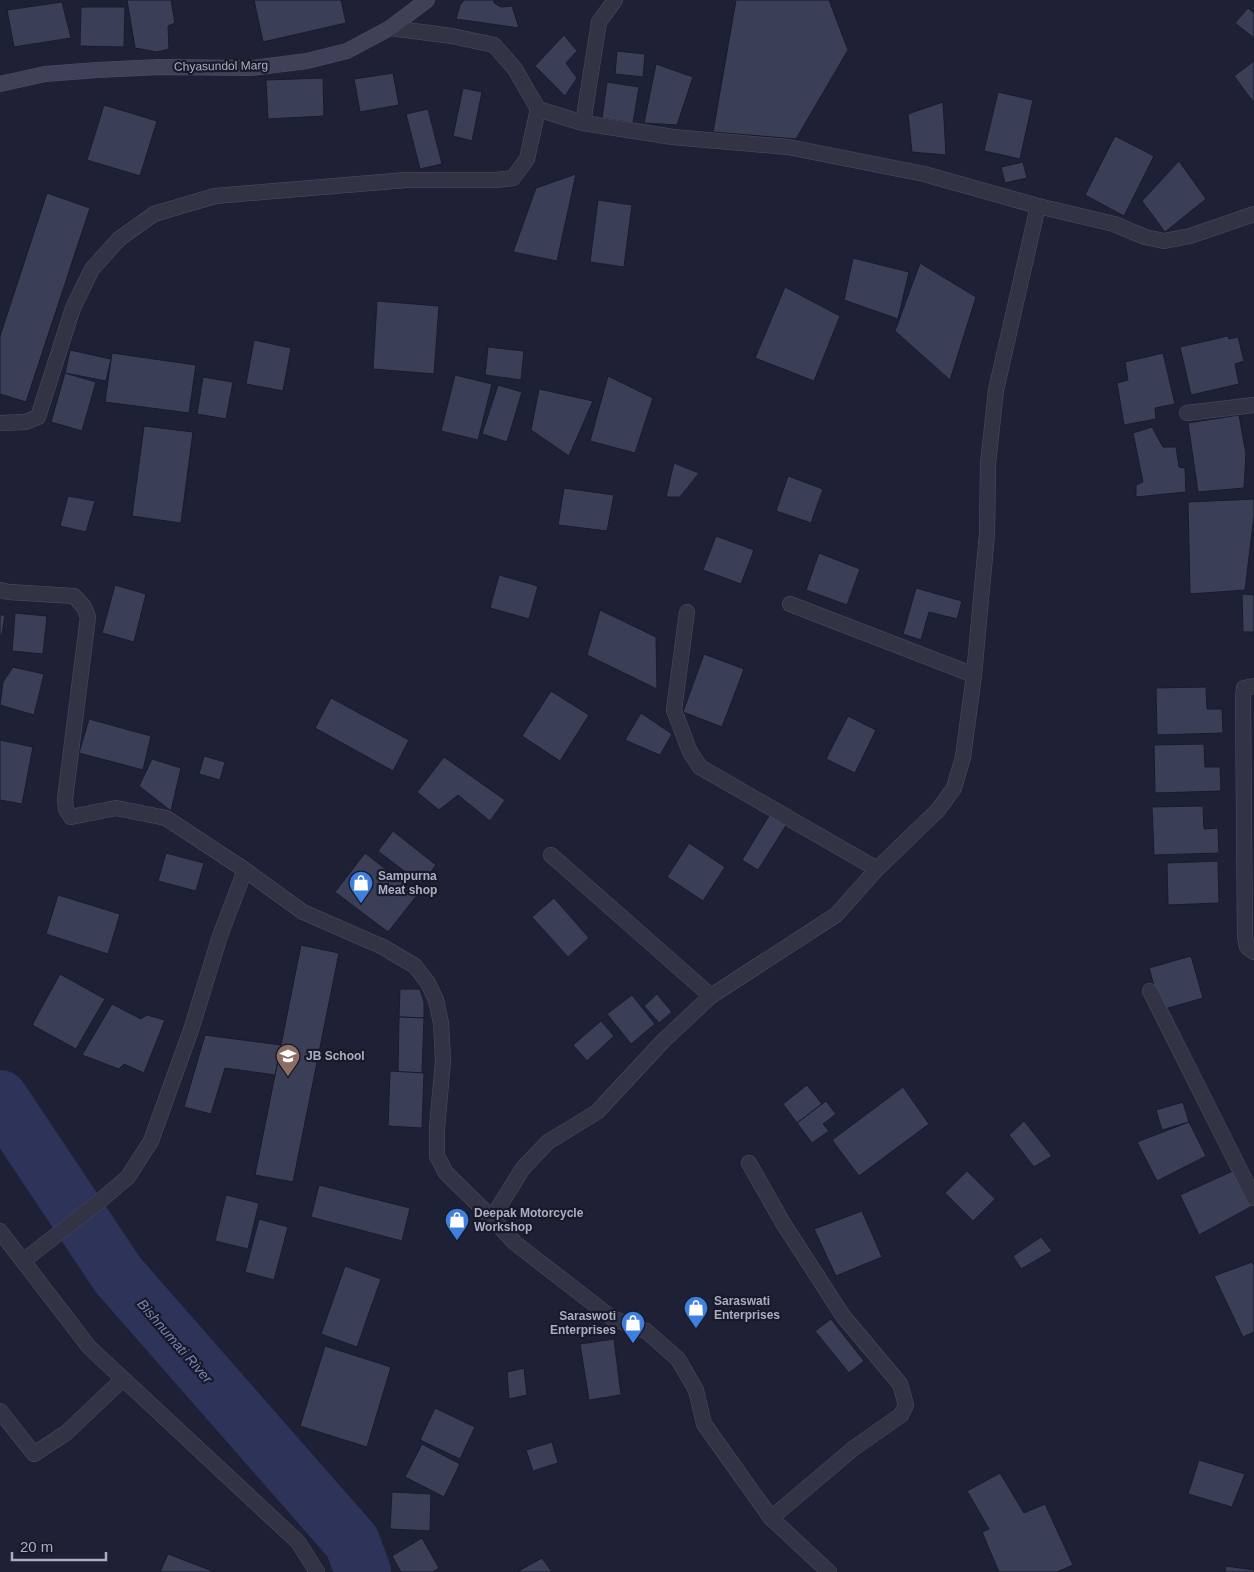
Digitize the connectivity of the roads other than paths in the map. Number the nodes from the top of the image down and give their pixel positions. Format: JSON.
{"nodes":[{"id":1,"x":427,"y":0,"type":"edge"},
{"id":2,"x":615,"y":0,"type":"edge"},
{"id":3,"x":390,"y":28,"type":"junction"},
{"id":4,"x":0,"y":84,"type":"edge"},
{"id":5,"x":538,"y":109,"type":"junction"},
{"id":6,"x":583,"y":123,"type":"junction"},
{"id":7,"x":1038,"y":206,"type":"junction"},
{"id":8,"x":1254,"y":214,"type":"edge"},
{"id":9,"x":1254,"y":405,"type":"edge"},
{"id":10,"x":1187,"y":413,"type":"dead end"},
{"id":11,"x":0,"y":423,"type":"edge"},
{"id":12,"x":0,"y":590,"type":"edge"},
{"id":13,"x":790,"y":604,"type":"dead end"},
{"id":14,"x":687,"y":612,"type":"dead end"},
{"id":15,"x":974,"y":675,"type":"junction"},
{"id":16,"x":1254,"y":686,"type":"edge"},
{"id":17,"x":551,"y":855,"type":"dead end"},
{"id":18,"x":877,"y":869,"type":"junction"},
{"id":19,"x":245,"y":870,"type":"junction"},
{"id":20,"x":1254,"y":952,"type":"edge"},
{"id":21,"x":1150,"y":991,"type":"dead end"},
{"id":22,"x":710,"y":996,"type":"junction"},
{"id":23,"x":749,"y":1163,"type":"dead end"},
{"id":24,"x":1254,"y":1198,"type":"edge"},
{"id":25,"x":492,"y":1218,"type":"junction"},
{"id":26,"x":0,"y":1231,"type":"edge"},
{"id":27,"x":23,"y":1261,"type":"junction"},
{"id":28,"x":123,"y":1379,"type":"junction"},
{"id":29,"x":0,"y":1411,"type":"edge"},
{"id":30,"x":772,"y":1518,"type":"junction"},
{"id":31,"x":317,"y":1572,"type":"edge"},
{"id":32,"x":829,"y":1572,"type":"edge"}],
"edges":[{"from":1,"to":3,"type":"street","name":"Chyasundol Marg"},
{"from":2,"to":6,"type":"street"},
{"from":3,"to":4,"type":"street","name":"Chyasundol Marg"},
{"from":3,"to":5,"type":"street"},
{"from":5,"to":6,"type":"street"},
{"from":5,"to":11,"type":"street"},
{"from":6,"to":7,"type":"street"},
{"from":7,"to":8,"type":"street"},
{"from":7,"to":15,"type":"street"},
{"from":9,"to":10,"type":"street"},
{"from":12,"to":19,"type":"street"},
{"from":13,"to":15,"type":"street"},
{"from":14,"to":18,"type":"street"},
{"from":15,"to":18,"type":"street"},
{"from":16,"to":20,"type":"street"},
{"from":17,"to":22,"type":"street"},
{"from":18,"to":22,"type":"street"},
{"from":19,"to":25,"type":"street"},
{"from":19,"to":27,"type":"street"},
{"from":21,"to":24,"type":"street"},
{"from":22,"to":25,"type":"street"},
{"from":23,"to":30,"type":"street"},
{"from":25,"to":30,"type":"street"},
{"from":26,"to":27,"type":"street"},
{"from":27,"to":28,"type":"street"},
{"from":28,"to":29,"type":"street"},
{"from":28,"to":31,"type":"street"},
{"from":30,"to":32,"type":"street"}]}
